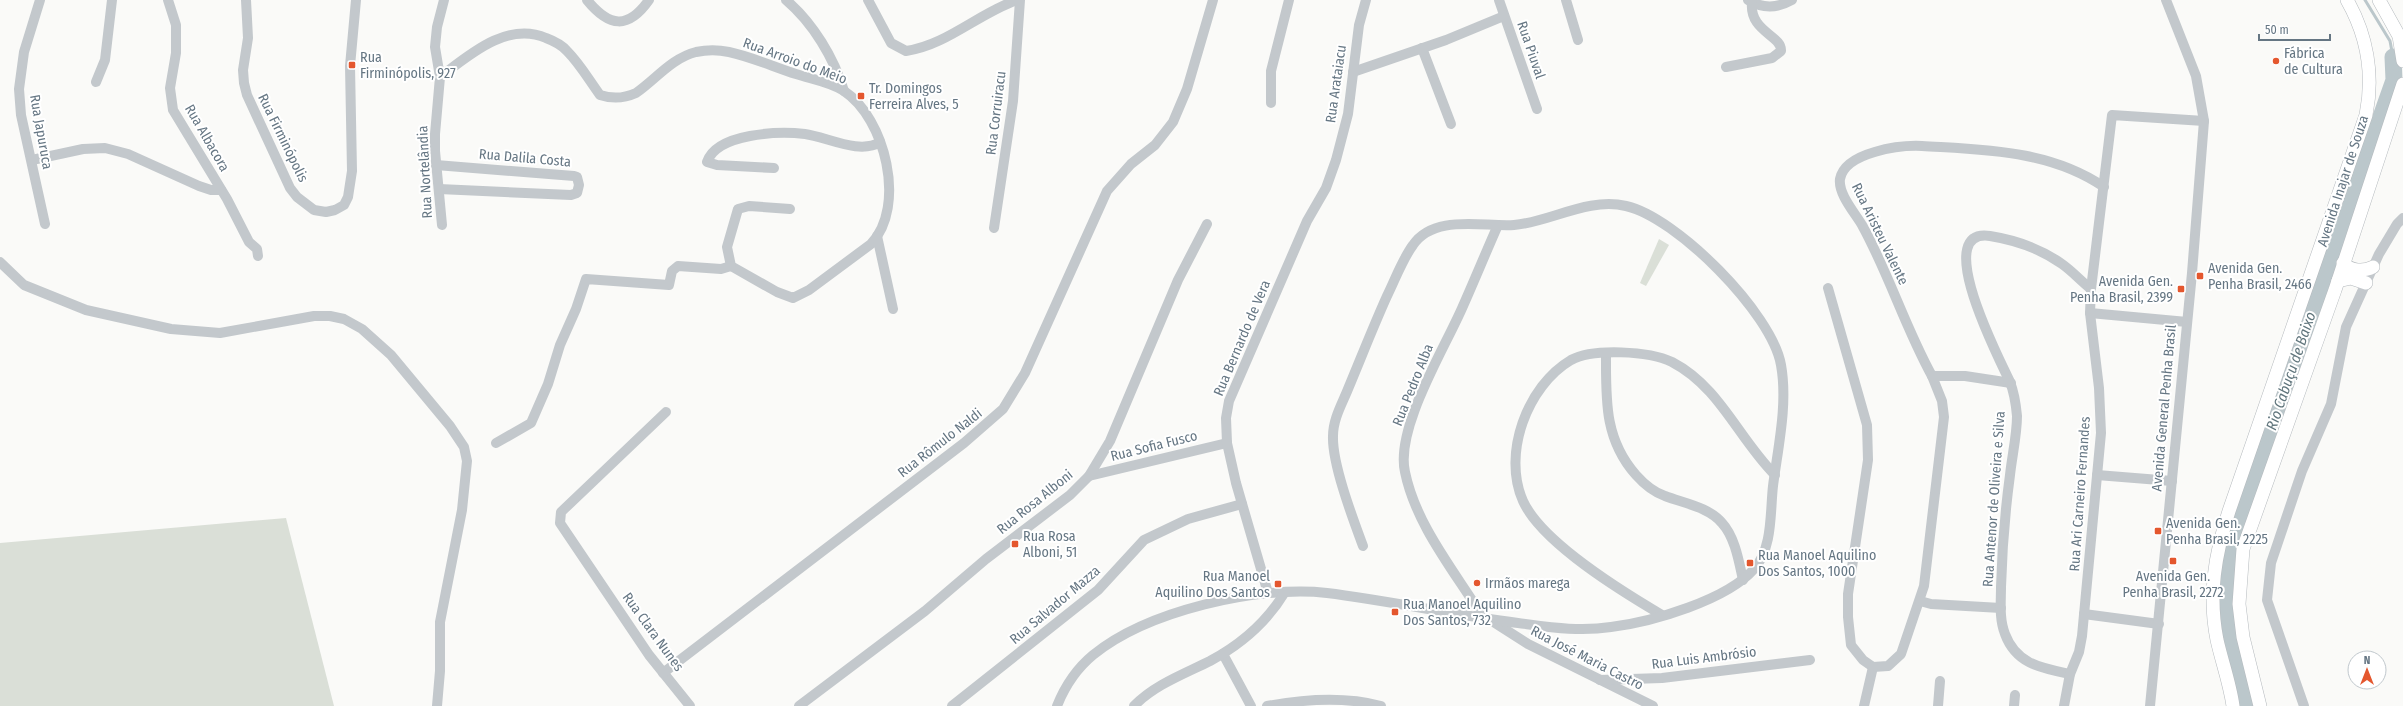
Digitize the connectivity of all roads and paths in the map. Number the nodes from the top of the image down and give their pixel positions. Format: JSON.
{"nodes":[{"id":1,"x":40,"y":0,"type":"edge"},
{"id":2,"x":112,"y":0,"type":"edge"},
{"id":3,"x":168,"y":0,"type":"edge"},
{"id":4,"x":246,"y":0,"type":"edge"},
{"id":5,"x":356,"y":0,"type":"edge"},
{"id":6,"x":453,"y":0,"type":"edge"},
{"id":7,"x":587,"y":0,"type":"edge"},
{"id":8,"x":649,"y":0,"type":"edge"},
{"id":9,"x":786,"y":0,"type":"edge"},
{"id":10,"x":868,"y":0,"type":"edge"},
{"id":11,"x":1018,"y":0,"type":"edge"},
{"id":12,"x":1213,"y":0,"type":"edge"},
{"id":13,"x":1289,"y":0,"type":"edge"},
{"id":14,"x":1366,"y":0,"type":"edge"},
{"id":15,"x":1499,"y":0,"type":"edge"},
{"id":16,"x":1566,"y":0,"type":"edge"},
{"id":17,"x":1792,"y":0,"type":"edge"},
{"id":18,"x":2166,"y":0,"type":"edge"},
{"id":19,"x":2347,"y":0,"type":"edge"},
{"id":20,"x":2379,"y":0,"type":"edge"},
{"id":21,"x":1750,"y":1,"type":"edge"},
{"id":22,"x":443,"y":5,"type":"edge"},
{"id":23,"x":1504,"y":16,"type":"junction"},
{"id":24,"x":1578,"y":40,"type":"dead end"},
{"id":25,"x":1422,"y":48,"type":"junction"},
{"id":26,"x":2403,"y":61,"type":"edge"},
{"id":27,"x":1726,"y":67,"type":"dead end"},
{"id":28,"x":1353,"y":72,"type":"junction"},
{"id":29,"x":440,"y":77,"type":"junction"},
{"id":30,"x":96,"y":82,"type":"dead end"},
{"id":31,"x":2403,"y":84,"type":"edge"},
{"id":32,"x":844,"y":91,"type":"junction"},
{"id":33,"x":1271,"y":103,"type":"dead end"},
{"id":34,"x":1537,"y":109,"type":"dead end"},
{"id":35,"x":2204,"y":121,"type":"junction"},
{"id":36,"x":1451,"y":124,"type":"dead end"},
{"id":37,"x":880,"y":142,"type":"junction"},
{"id":38,"x":32,"y":160,"type":"junction"},
{"id":39,"x":436,"y":165,"type":"junction"},
{"id":40,"x":774,"y":168,"type":"dead end"},
{"id":41,"x":1332,"y":172,"type":"joint"},
{"id":42,"x":2104,"y":187,"type":"junction"},
{"id":43,"x":439,"y":189,"type":"junction"},
{"id":44,"x":221,"y":190,"type":"junction"},
{"id":45,"x":790,"y":209,"type":"dead end"},
{"id":46,"x":2403,"y":218,"type":"edge"},
{"id":47,"x":45,"y":224,"type":"dead end"},
{"id":48,"x":1207,"y":224,"type":"dead end"},
{"id":49,"x":442,"y":225,"type":"dead end"},
{"id":50,"x":1498,"y":225,"type":"junction"},
{"id":51,"x":994,"y":228,"type":"dead end"},
{"id":52,"x":877,"y":236,"type":"junction"},
{"id":53,"x":258,"y":256,"type":"dead end"},
{"id":54,"x":0,"y":262,"type":"edge"},
{"id":55,"x":2343,"y":263,"type":"junction"},
{"id":56,"x":731,"y":266,"type":"junction"},
{"id":57,"x":2373,"y":267,"type":"junction"},
{"id":58,"x":2338,"y":281,"type":"junction"},
{"id":59,"x":2366,"y":283,"type":"junction"},
{"id":60,"x":1828,"y":288,"type":"dead end"},
{"id":61,"x":2090,"y":289,"type":"junction"},
{"id":62,"x":893,"y":309,"type":"dead end"},
{"id":63,"x":2090,"y":314,"type":"junction"},
{"id":64,"x":2187,"y":322,"type":"junction"},
{"id":65,"x":1606,"y":354,"type":"junction"},
{"id":66,"x":1932,"y":376,"type":"junction"},
{"id":67,"x":2010,"y":384,"type":"junction"},
{"id":68,"x":666,"y":412,"type":"dead end"},
{"id":69,"x":496,"y":443,"type":"dead end"},
{"id":70,"x":1227,"y":443,"type":"junction"},
{"id":71,"x":1775,"y":475,"type":"junction"},
{"id":72,"x":2097,"y":475,"type":"junction"},
{"id":73,"x":1089,"y":476,"type":"junction"},
{"id":74,"x":2172,"y":481,"type":"junction"},
{"id":75,"x":1242,"y":504,"type":"junction"},
{"id":76,"x":1363,"y":546,"type":"dead end"},
{"id":77,"x":1744,"y":580,"type":"junction"},
{"id":78,"x":1285,"y":592,"type":"junction"},
{"id":79,"x":1268,"y":593,"type":"junction"},
{"id":80,"x":1920,"y":601,"type":"junction"},
{"id":81,"x":2001,"y":608,"type":"junction"},
{"id":82,"x":2084,"y":614,"type":"junction"},
{"id":83,"x":1662,"y":615,"type":"junction"},
{"id":84,"x":1487,"y":619,"type":"junction"},
{"id":85,"x":2159,"y":624,"type":"junction"},
{"id":86,"x":1223,"y":654,"type":"junction"},
{"id":87,"x":1810,"y":660,"type":"dead end"},
{"id":88,"x":1873,"y":667,"type":"junction"},
{"id":89,"x":663,"y":673,"type":"junction"},
{"id":90,"x":2070,"y":674,"type":"junction"},
{"id":91,"x":1600,"y":680,"type":"junction"},
{"id":92,"x":1940,"y":681,"type":"dead end"},
{"id":93,"x":2015,"y":695,"type":"dead end"},
{"id":94,"x":437,"y":706,"type":"edge"},
{"id":95,"x":690,"y":706,"type":"edge"},
{"id":96,"x":799,"y":706,"type":"edge"},
{"id":97,"x":952,"y":706,"type":"edge"},
{"id":98,"x":1056,"y":706,"type":"edge"},
{"id":99,"x":1134,"y":706,"type":"edge"},
{"id":100,"x":1251,"y":706,"type":"edge"},
{"id":101,"x":1267,"y":706,"type":"edge"},
{"id":102,"x":1381,"y":706,"type":"edge"},
{"id":103,"x":1653,"y":706,"type":"edge"},
{"id":104,"x":1864,"y":706,"type":"edge"},
{"id":105,"x":1938,"y":706,"type":"edge"},
{"id":106,"x":2014,"y":706,"type":"edge"},
{"id":107,"x":2064,"y":706,"type":"edge"},
{"id":108,"x":2150,"y":706,"type":"edge"},
{"id":109,"x":2233,"y":706,"type":"edge"},
{"id":110,"x":2260,"y":706,"type":"edge"},
{"id":111,"x":2304,"y":706,"type":"edge"}],
"edges":[{"from":1,"to":38,"type":"street","name":"Rua Japuruca"},
{"from":2,"to":30,"type":"street"},
{"from":3,"to":44,"type":"street","name":"Rua Albacora"},
{"from":4,"to":5,"type":"street","name":"Rua Firminópolis"},
{"from":6,"to":22,"type":"street"},
{"from":7,"to":8,"type":"street"},
{"from":9,"to":32,"type":"street"},
{"from":10,"to":11,"type":"street"},
{"from":11,"to":51,"type":"street","name":"Rua Corruiracu"},
{"from":12,"to":89,"type":"street","name":"Rua Rômulo Naldi"},
{"from":13,"to":33,"type":"street"},
{"from":14,"to":28,"type":"street","name":"Rua Arataiacu"},
{"from":15,"to":23,"type":"street","name":"Rua Piuval"},
{"from":16,"to":24,"type":"street"},
{"from":17,"to":21,"type":"street"},
{"from":18,"to":35,"type":"street","name":"Avenida General Penha Brasil"},
{"from":19,"to":109,"type":"main road","name":"Avenida Inajar de Souza"},
{"from":20,"to":26,"type":"main road"},
{"from":21,"to":27,"type":"street"},
{"from":22,"to":29,"type":"street","name":"Rua Nortelândia"},
{"from":23,"to":25,"type":"street"},
{"from":23,"to":34,"type":"street","name":"Rua Piuval"},
{"from":25,"to":28,"type":"street"},
{"from":25,"to":36,"type":"street"},
{"from":28,"to":41,"type":"street","name":"Rua Arataiacu"},
{"from":29,"to":32,"type":"street","name":"Rua Arroio do Meio"},
{"from":29,"to":39,"type":"street","name":"Rua Nortelândia"},
{"from":31,"to":55,"type":"main road","name":"Avenida Inajar de Souza"},
{"from":32,"to":37,"type":"street","name":"Rua Arroio do Meio"},
{"from":35,"to":42,"type":"street","name":"Rua Ari Carneiro Fernandes"},
{"from":35,"to":64,"type":"street","name":"Avenida General Penha Brasil"},
{"from":37,"to":40,"type":"street"},
{"from":37,"to":52,"type":"street","name":"Rua Arroio do Meio"},
{"from":38,"to":44,"type":"street"},
{"from":38,"to":47,"type":"street","name":"Rua Japuruca"},
{"from":39,"to":43,"type":"street","name":"Rua Nortelândia"},
{"from":39,"to":43,"type":"street","name":"Rua Dalila Costa"},
{"from":41,"to":70,"type":"street","name":"Rua Bernardo de Vera"},
{"from":42,"to":61,"type":"street","name":"Rua Ari Carneiro Fernandes"},
{"from":42,"to":66,"type":"street","name":"Rua Aristeu Valente"},
{"from":43,"to":49,"type":"street","name":"Rua Nortelândia"},
{"from":44,"to":53,"type":"street","name":"Rua Albacora"},
{"from":45,"to":56,"type":"street"},
{"from":46,"to":57,"type":"street"},
{"from":48,"to":73,"type":"street","name":"Rua Rosa Alboni"},
{"from":50,"to":71,"type":"street"},
{"from":50,"to":76,"type":"street"},
{"from":50,"to":84,"type":"street","name":"Rua Pedro Alba"},
{"from":52,"to":56,"type":"street","name":"Rua Arroio do Meio"},
{"from":52,"to":62,"type":"street"},
{"from":54,"to":94,"type":"street"},
{"from":55,"to":57,"type":"main road"},
{"from":55,"to":58,"type":"main road","name":"Avenida Inajar de Souza"},
{"from":56,"to":69,"type":"street"},
{"from":57,"to":59,"type":"street"},
{"from":58,"to":59,"type":"main road"},
{"from":58,"to":110,"type":"main road","name":"Avenida Inajar de Souza"},
{"from":59,"to":111,"type":"street"},
{"from":60,"to":88,"type":"street"},
{"from":61,"to":63,"type":"street","name":"Rua Ari Carneiro Fernandes"},
{"from":61,"to":67,"type":"street","name":"Rua Antenor de Oliveira e Silva"},
{"from":63,"to":64,"type":"street"},
{"from":63,"to":72,"type":"street","name":"Rua Ari Carneiro Fernandes"},
{"from":64,"to":74,"type":"street","name":"Avenida General Penha Brasil"},
{"from":65,"to":71,"type":"street"},
{"from":65,"to":77,"type":"street"},
{"from":65,"to":83,"type":"street"},
{"from":66,"to":67,"type":"street"},
{"from":66,"to":80,"type":"street","name":"Rua Aristeu Valente"},
{"from":67,"to":81,"type":"street","name":"Rua Antenor de Oliveira e Silva"},
{"from":68,"to":89,"type":"street","name":"Rua Clara Nunes"},
{"from":70,"to":73,"type":"street","name":"Rua Sofia Fusco"},
{"from":70,"to":75,"type":"street","name":"Rua Bernardo de Vera"},
{"from":71,"to":77,"type":"street"},
{"from":72,"to":74,"type":"street"},
{"from":72,"to":82,"type":"street","name":"Rua Ari Carneiro Fernandes"},
{"from":73,"to":96,"type":"street","name":"Rua Rosa Alboni"},
{"from":74,"to":85,"type":"street","name":"Avenida General Penha Brasil"},
{"from":75,"to":79,"type":"street","name":"Rua Bernardo de Vera"},
{"from":75,"to":97,"type":"street","name":"Rua Salvador Mazza"},
{"from":77,"to":83,"type":"street"},
{"from":78,"to":79,"type":"street"},
{"from":78,"to":84,"type":"street"},
{"from":78,"to":86,"type":"street"},
{"from":79,"to":98,"type":"street"},
{"from":80,"to":81,"type":"street"},
{"from":80,"to":88,"type":"street","name":"Rua Aristeu Valente"},
{"from":81,"to":90,"type":"street","name":"Rua Antenor de Oliveira e Silva"},
{"from":82,"to":85,"type":"street"},
{"from":82,"to":90,"type":"street","name":"Rua Ari Carneiro Fernandes"},
{"from":83,"to":84,"type":"street"},
{"from":84,"to":91,"type":"street","name":"Rua José Maria Castro"},
{"from":85,"to":108,"type":"street","name":"Avenida General Penha Brasil"},
{"from":86,"to":99,"type":"street"},
{"from":86,"to":100,"type":"street"},
{"from":87,"to":91,"type":"street","name":"Rua Luis Ambrósio"},
{"from":88,"to":104,"type":"street"},
{"from":89,"to":95,"type":"street","name":"Rua Clara Nunes"},
{"from":90,"to":107,"type":"street","name":"Rua Ari Carneiro Fernandes"},
{"from":91,"to":103,"type":"street","name":"Rua José Maria Castro"},
{"from":92,"to":105,"type":"street"},
{"from":93,"to":106,"type":"street"},
{"from":101,"to":102,"type":"street"}]}
